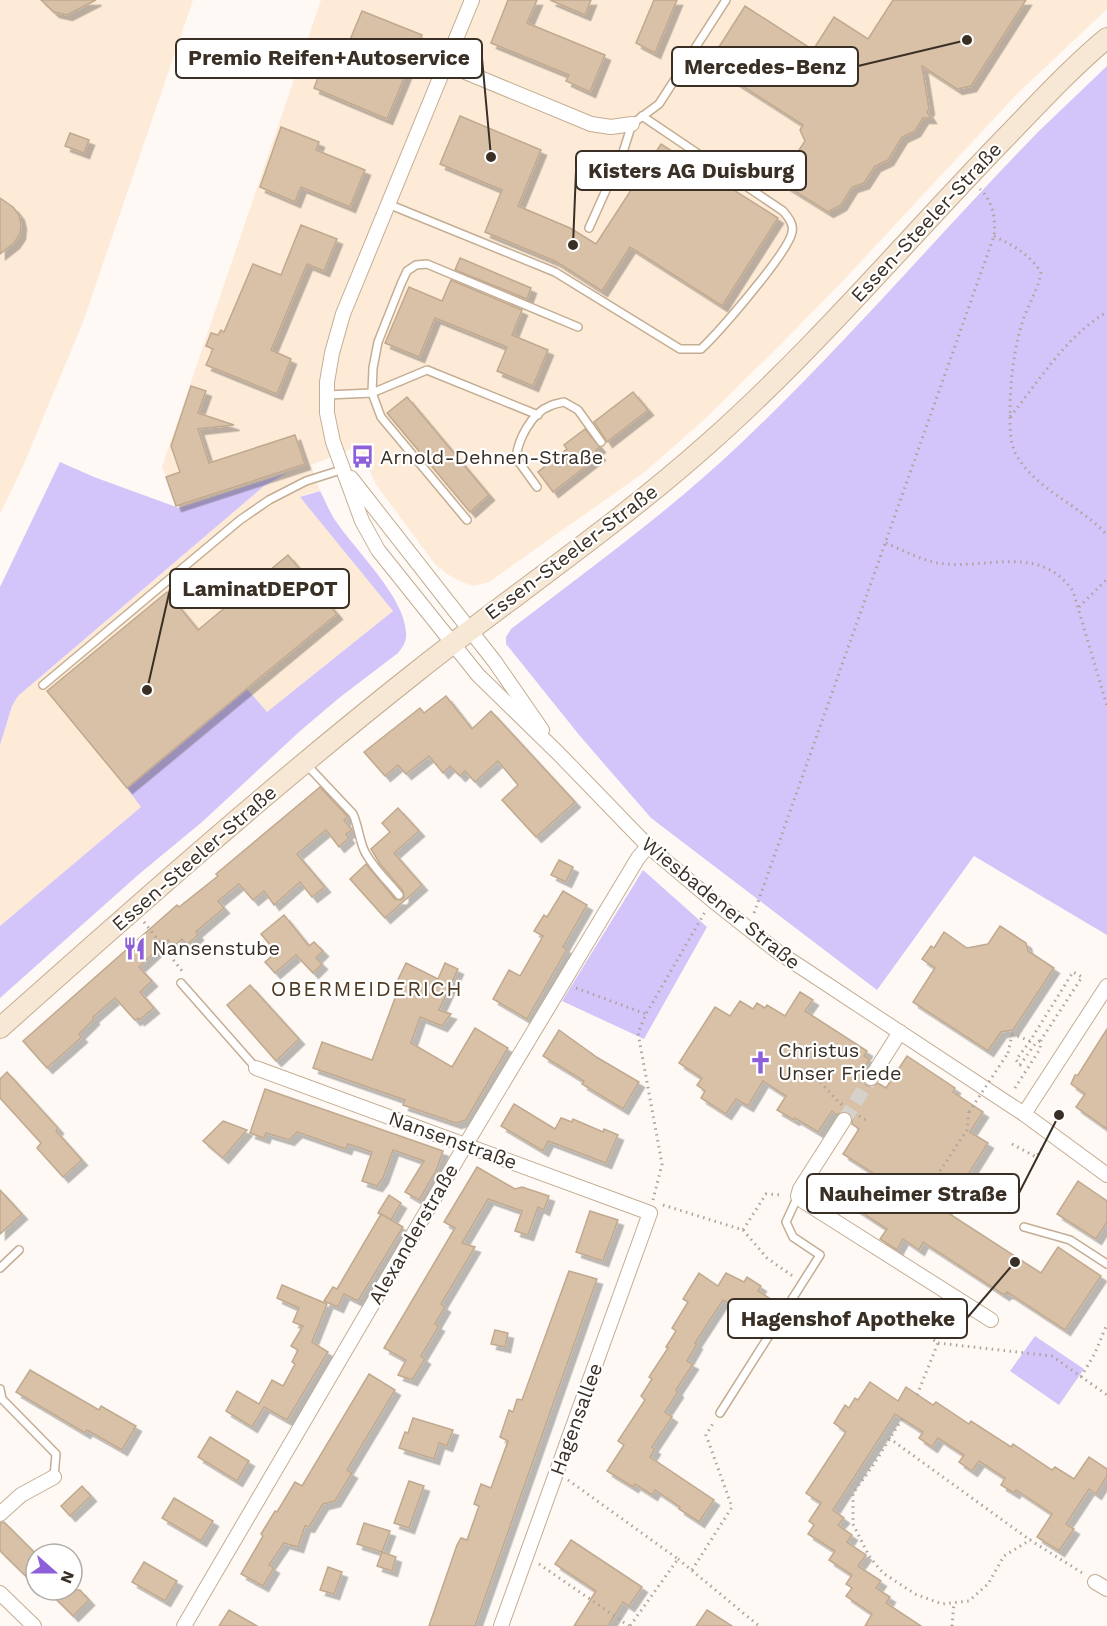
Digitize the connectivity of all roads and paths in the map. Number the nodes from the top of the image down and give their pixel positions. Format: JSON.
{"nodes":[{"id":1,"x":472,"y":0,"type":"edge"},
{"id":2,"x":726,"y":0,"type":"edge"},
{"id":3,"x":1107,"y":38,"type":"edge"},
{"id":4,"x":446,"y":64,"type":"junction"},
{"id":5,"x":637,"y":120,"type":"junction"},
{"id":6,"x":968,"y":176,"type":"junction"},
{"id":7,"x":388,"y":204,"type":"junction"},
{"id":8,"x":589,"y":228,"type":"dead end"},
{"id":9,"x":994,"y":236,"type":"junction"},
{"id":10,"x":1107,"y":312,"type":"edge"},
{"id":11,"x":578,"y":327,"type":"dead end"},
{"id":12,"x":372,"y":393,"type":"junction"},
{"id":13,"x":327,"y":395,"type":"junction"},
{"id":14,"x":538,"y":415,"type":"junction"},
{"id":15,"x":1010,"y":417,"type":"junction"},
{"id":16,"x":601,"y":442,"type":"dead end"},
{"id":17,"x":344,"y":469,"type":"junction"},
{"id":18,"x":537,"y":487,"type":"dead end"},
{"id":19,"x":467,"y":520,"type":"dead end"},
{"id":20,"x":1107,"y":535,"type":"edge"},
{"id":21,"x":886,"y":543,"type":"junction"},
{"id":22,"x":1107,"y":579,"type":"edge"},
{"id":23,"x":1078,"y":608,"type":"junction"},
{"id":24,"x":470,"y":629,"type":"junction"},
{"id":25,"x":453,"y":643,"type":"junction"},
{"id":26,"x":42,"y":685,"type":"dead end"},
{"id":27,"x":1107,"y":706,"type":"edge"},
{"id":28,"x":559,"y":754,"type":"junction"},
{"id":29,"x":305,"y":762,"type":"junction"},
{"id":30,"x":648,"y":846,"type":"junction"},
{"id":31,"x":399,"y":895,"type":"dead end"},
{"id":32,"x":712,"y":900,"type":"junction"},
{"id":33,"x":133,"y":909,"type":"junction"},
{"id":34,"x":749,"y":929,"type":"junction"},
{"id":35,"x":181,"y":982,"type":"joint"},
{"id":36,"x":563,"y":983,"type":"junction"},
{"id":37,"x":1105,"y":993,"type":"edge"},
{"id":38,"x":646,"y":1014,"type":"junction"},
{"id":39,"x":0,"y":1028,"type":"edge"},
{"id":40,"x":900,"y":1032,"type":"junction"},
{"id":41,"x":1041,"y":1040,"type":"junction"},
{"id":42,"x":1030,"y":1041,"type":"junction"},
{"id":43,"x":256,"y":1068,"type":"joint"},
{"id":44,"x":871,"y":1078,"type":"tunnel mouth"},
{"id":45,"x":815,"y":1079,"type":"dead end"},
{"id":46,"x":835,"y":1100,"type":"dead end"},
{"id":47,"x":1006,"y":1102,"type":"junction"},
{"id":48,"x":1024,"y":1114,"type":"junction"},
{"id":49,"x":844,"y":1120,"type":"tunnel mouth"},
{"id":50,"x":465,"y":1144,"type":"junction"},
{"id":51,"x":1012,"y":1144,"type":"dead end"},
{"id":52,"x":1036,"y":1157,"type":"dead end"},
{"id":53,"x":940,"y":1171,"type":"dead end"},
{"id":54,"x":1107,"y":1175,"type":"edge"},
{"id":55,"x":798,"y":1196,"type":"junction"},
{"id":56,"x":650,"y":1213,"type":"junction"},
{"id":57,"x":1024,"y":1227,"type":"dead end"},
{"id":58,"x":743,"y":1230,"type":"junction"},
{"id":59,"x":19,"y":1250,"type":"dead end"},
{"id":60,"x":1107,"y":1264,"type":"edge"},
{"id":61,"x":0,"y":1268,"type":"edge"},
{"id":62,"x":802,"y":1284,"type":"junction"},
{"id":63,"x":991,"y":1320,"type":"dead end"},
{"id":64,"x":1107,"y":1324,"type":"edge"},
{"id":65,"x":924,"y":1333,"type":"dead end"},
{"id":66,"x":938,"y":1343,"type":"junction"},
{"id":67,"x":1081,"y":1377,"type":"junction"},
{"id":68,"x":0,"y":1389,"type":"edge"},
{"id":69,"x":918,"y":1395,"type":"dead end"},
{"id":70,"x":1107,"y":1395,"type":"edge"},
{"id":71,"x":720,"y":1413,"type":"joint"},
{"id":72,"x":902,"y":1419,"type":"dead end"},
{"id":73,"x":889,"y":1438,"type":"junction"},
{"id":74,"x":557,"y":1472,"type":"junction"},
{"id":75,"x":54,"y":1477,"type":"joint"},
{"id":76,"x":0,"y":1514,"type":"edge"},
{"id":77,"x":1030,"y":1540,"type":"junction"},
{"id":78,"x":526,"y":1555,"type":"junction"},
{"id":79,"x":678,"y":1559,"type":"junction"},
{"id":80,"x":692,"y":1570,"type":"junction"},
{"id":81,"x":1101,"y":1585,"type":"edge"},
{"id":82,"x":0,"y":1593,"type":"edge"},
{"id":83,"x":954,"y":1602,"type":"junction"},
{"id":84,"x":34,"y":1626,"type":"edge"},
{"id":85,"x":184,"y":1626,"type":"edge"},
{"id":86,"x":501,"y":1626,"type":"edge"},
{"id":87,"x":629,"y":1626,"type":"edge"},
{"id":88,"x":759,"y":1626,"type":"edge"},
{"id":89,"x":952,"y":1626,"type":"edge"}],
"edges":[{"from":1,"to":4,"type":"street"},
{"from":2,"to":5,"type":"lane"},
{"from":3,"to":6,"type":"main road","name":"Essen-Steeler-Straße"},
{"from":4,"to":5,"type":"street"},
{"from":4,"to":7,"type":"street"},
{"from":5,"to":7,"type":"lane"},
{"from":5,"to":8,"type":"lane"},
{"from":6,"to":9,"type":"path"},
{"from":6,"to":24,"type":"main road","name":"Essen-Steeler-Straße"},
{"from":7,"to":13,"type":"street"},
{"from":9,"to":15,"type":"path"},
{"from":9,"to":21,"type":"path"},
{"from":10,"to":15,"type":"path"},
{"from":11,"to":12,"type":"lane"},
{"from":12,"to":13,"type":"lane"},
{"from":12,"to":14,"type":"lane"},
{"from":12,"to":19,"type":"lane"},
{"from":13,"to":17,"type":"street"},
{"from":14,"to":16,"type":"lane"},
{"from":14,"to":18,"type":"lane"},
{"from":15,"to":20,"type":"path"},
{"from":17,"to":24,"type":"street"},
{"from":17,"to":25,"type":"street"},
{"from":17,"to":26,"type":"lane"},
{"from":21,"to":23,"type":"path"},
{"from":21,"to":34,"type":"path"},
{"from":22,"to":23,"type":"path"},
{"from":23,"to":27,"type":"path"},
{"from":24,"to":25,"type":"main road","name":"Essen-Steeler-Straße"},
{"from":24,"to":28,"type":"street","name":"Wiesbadener Straße"},
{"from":25,"to":28,"type":"street","name":"Wiesbadener Straße"},
{"from":25,"to":29,"type":"main road","name":"Essen-Steeler-Straße"},
{"from":28,"to":30,"type":"street","name":"Wiesbadener Straße"},
{"from":29,"to":31,"type":"lane"},
{"from":29,"to":33,"type":"main road","name":"Essen-Steeler-Straße"},
{"from":30,"to":32,"type":"street","name":"Wiesbadener Straße"},
{"from":30,"to":36,"type":"street","name":"Alexanderstraße"},
{"from":32,"to":34,"type":"street","name":"Wiesbadener Straße"},
{"from":32,"to":38,"type":"path"},
{"from":33,"to":35,"type":"path"},
{"from":33,"to":39,"type":"main road","name":"Essen-Steeler-Straße"},
{"from":34,"to":40,"type":"street","name":"Wiesbadener Straße"},
{"from":35,"to":43,"type":"lane"},
{"from":36,"to":38,"type":"path"},
{"from":36,"to":50,"type":"street","name":"Alexanderstraße"},
{"from":37,"to":48,"type":"street"},
{"from":38,"to":56,"type":"path"},
{"from":40,"to":44,"type":"street"},
{"from":40,"to":47,"type":"street","name":"Wiesbadener Straße"},
{"from":41,"to":42,"type":"path"},
{"from":41,"to":42,"type":"path"},
{"from":41,"to":47,"type":"path"},
{"from":42,"to":53,"type":"path","bridge":true},
{"from":43,"to":50,"type":"street","name":"Nansenstraße"},
{"from":45,"to":46,"type":"path"},
{"from":47,"to":48,"type":"street","name":"Wiesbadener Straße"},
{"from":48,"to":54,"type":"street","name":"Wiesbadener Straße"},
{"from":49,"to":55,"type":"street"},
{"from":50,"to":56,"type":"street","name":"Nansenstraße"},
{"from":50,"to":85,"type":"street","name":"Alexanderstraße"},
{"from":51,"to":52,"type":"path"},
{"from":55,"to":58,"type":"path"},
{"from":55,"to":62,"type":"lane"},
{"from":55,"to":63,"type":"street"},
{"from":56,"to":58,"type":"path"},
{"from":56,"to":74,"type":"street","name":"Hagensallee"},
{"from":57,"to":60,"type":"lane"},
{"from":58,"to":62,"type":"path"},
{"from":59,"to":61,"type":"lane"},
{"from":62,"to":71,"type":"lane"},
{"from":64,"to":67,"type":"path"},
{"from":65,"to":66,"type":"path"},
{"from":66,"to":67,"type":"path"},
{"from":66,"to":69,"type":"path"},
{"from":67,"to":70,"type":"path"},
{"from":68,"to":75,"type":"lane"},
{"from":71,"to":80,"type":"path"},
{"from":72,"to":73,"type":"path"},
{"from":73,"to":77,"type":"path"},
{"from":73,"to":83,"type":"path"},
{"from":74,"to":78,"type":"street","name":"Hagensallee"},
{"from":74,"to":79,"type":"path"},
{"from":75,"to":76,"type":"street"},
{"from":77,"to":81,"type":"path"},
{"from":77,"to":83,"type":"path"},
{"from":78,"to":86,"type":"street","name":"Hagensallee"},
{"from":78,"to":87,"type":"path"},
{"from":79,"to":80,"type":"path"},
{"from":79,"to":87,"type":"path"},
{"from":80,"to":88,"type":"path"},
{"from":82,"to":84,"type":"street"},
{"from":83,"to":89,"type":"path"}]}
